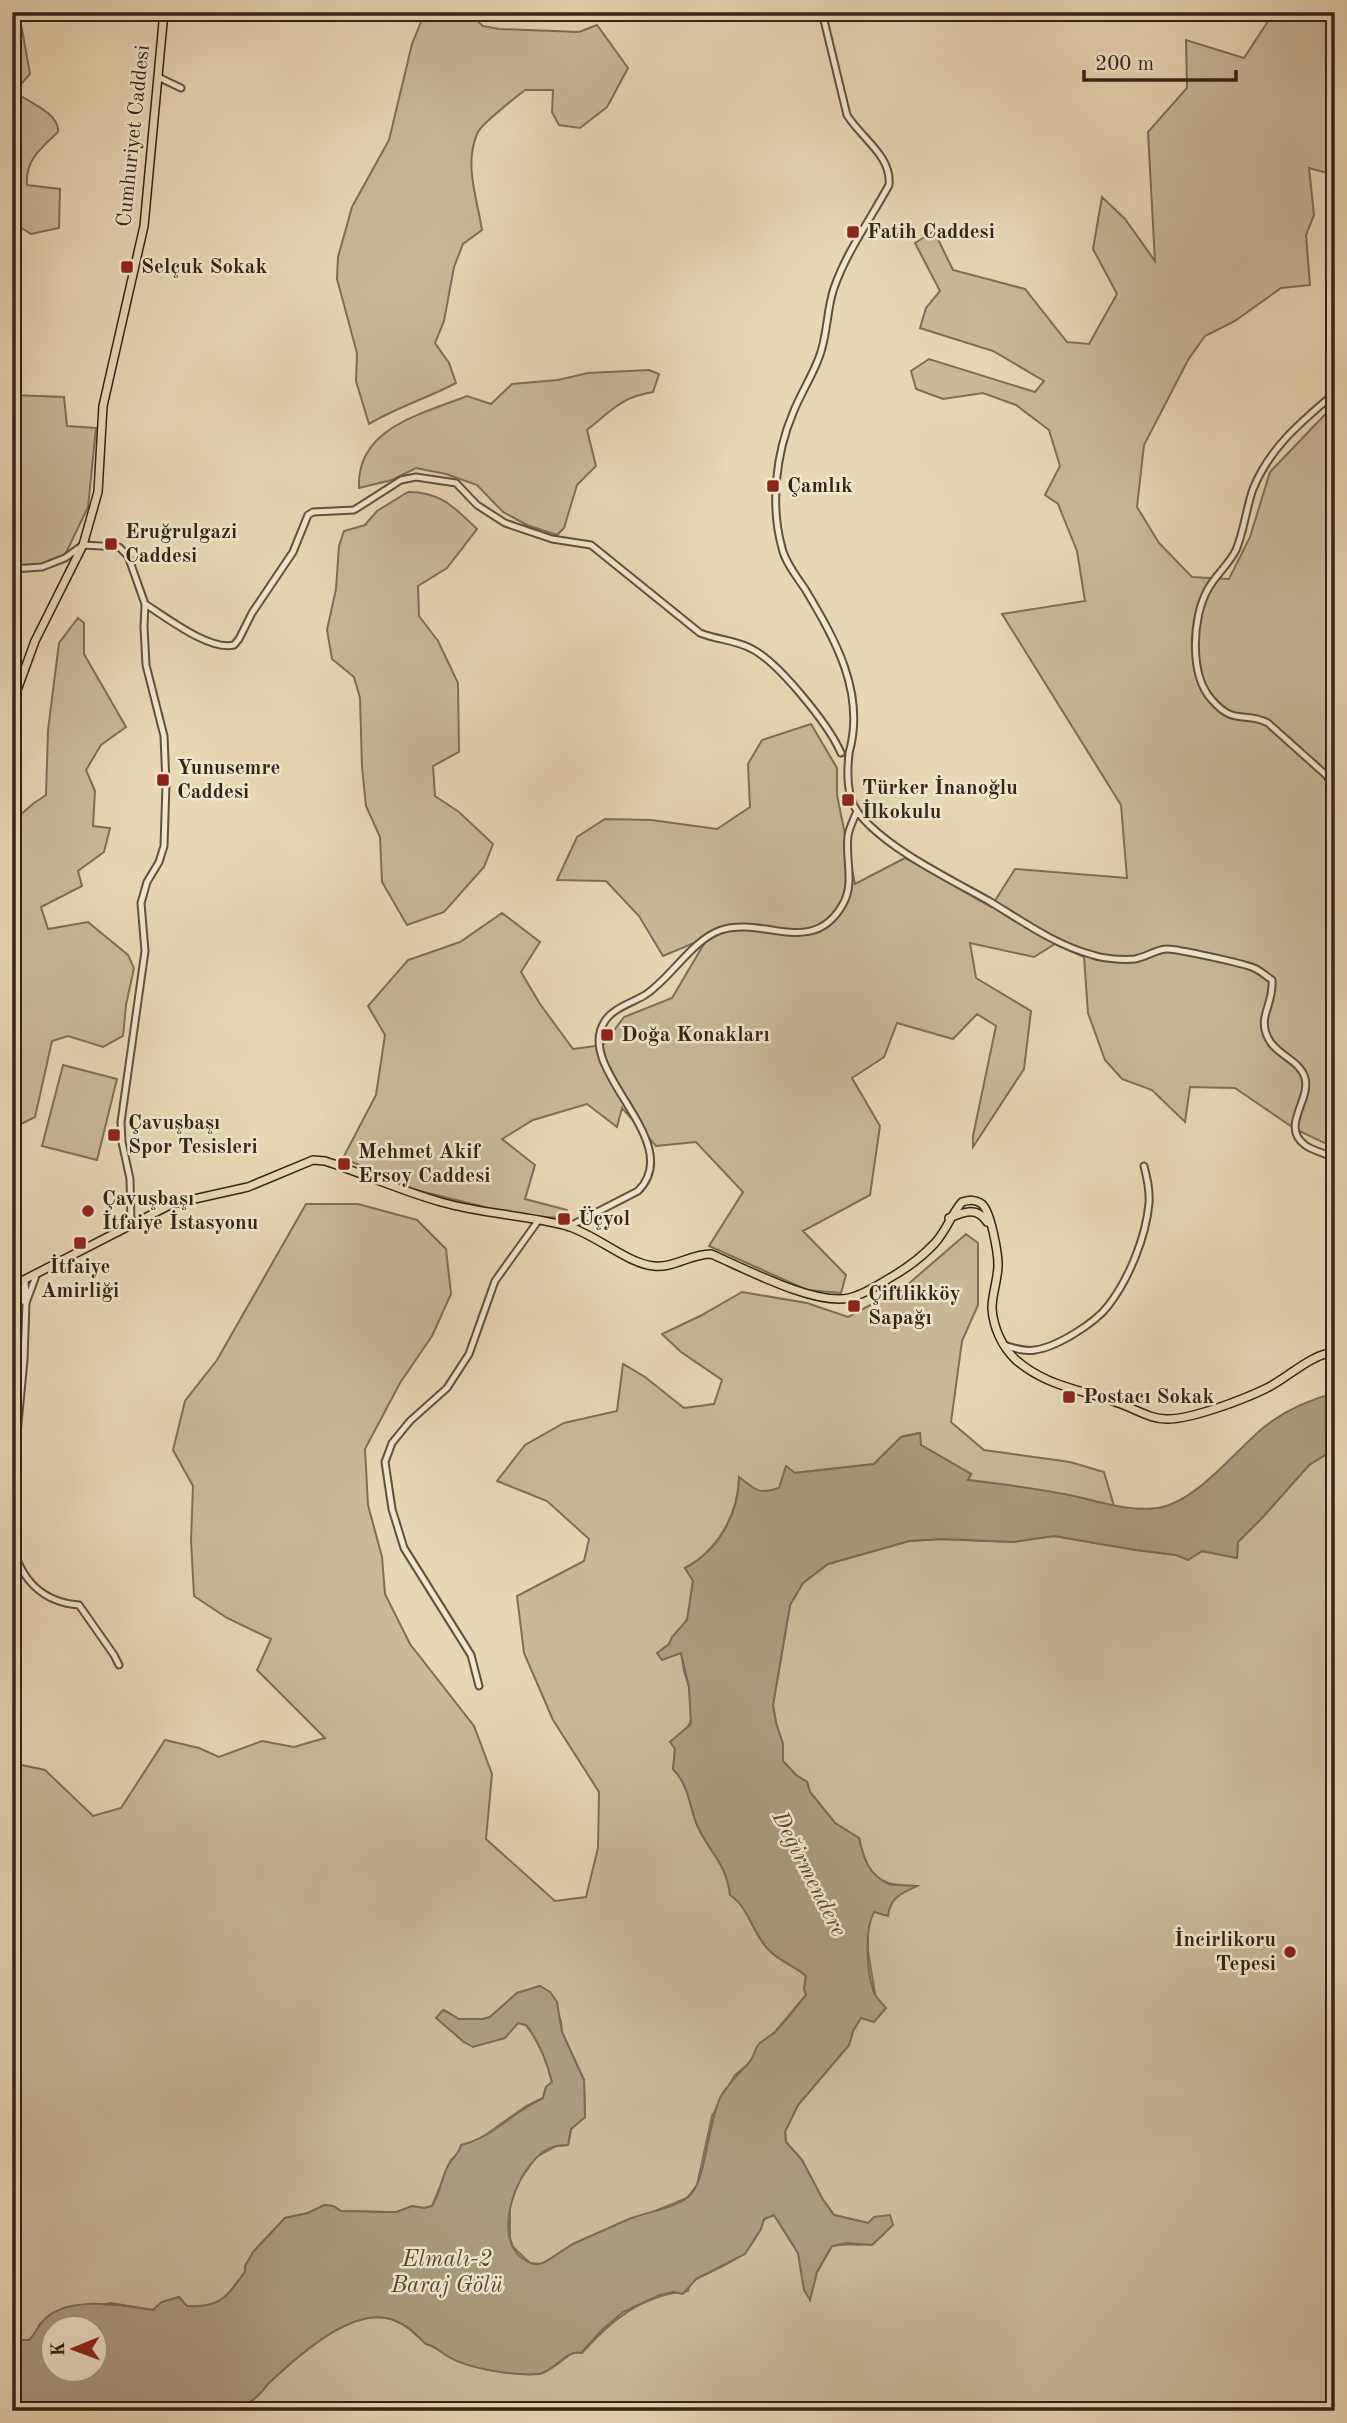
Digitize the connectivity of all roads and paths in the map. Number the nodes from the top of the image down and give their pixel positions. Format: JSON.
{"nodes":[{"id":1,"x":164,"y":12,"type":"edge"},
{"id":2,"x":822,"y":12,"type":"edge"},
{"id":3,"x":158,"y":77,"type":"junction"},
{"id":4,"x":181,"y":88,"type":"dead end"},
{"id":5,"x":1335,"y":393,"type":"edge"},
{"id":6,"x":83,"y":545,"type":"junction"},
{"id":7,"x":12,"y":569,"type":"edge"},
{"id":8,"x":145,"y":604,"type":"junction"},
{"id":9,"x":12,"y":704,"type":"edge"},
{"id":10,"x":845,"y":752,"type":"junction"},
{"id":11,"x":1335,"y":788,"type":"edge"},
{"id":12,"x":857,"y":811,"type":"junction"},
{"id":13,"x":1335,"y":1158,"type":"edge"},
{"id":14,"x":1144,"y":1166,"type":"dead end"},
{"id":15,"x":538,"y":1221,"type":"junction"},
{"id":16,"x":131,"y":1223,"type":"junction"},
{"id":17,"x":568,"y":1227,"type":"junction"},
{"id":18,"x":37,"y":1273,"type":"junction"},
{"id":19,"x":17,"y":1285,"type":"edge"},
{"id":20,"x":26,"y":1303,"type":"junction"},
{"id":21,"x":1004,"y":1345,"type":"junction"},
{"id":22,"x":1335,"y":1352,"type":"edge"},
{"id":23,"x":12,"y":1487,"type":"edge"},
{"id":24,"x":12,"y":1543,"type":"edge"},
{"id":25,"x":119,"y":1665,"type":"dead end"},
{"id":26,"x":479,"y":1686,"type":"dead end"}],
"edges":[{"from":1,"to":3,"type":"main road","name":"Cumhuriyet Caddesi"},
{"from":2,"to":10,"type":"street"},
{"from":3,"to":4,"type":"street"},
{"from":3,"to":6,"type":"main road","name":"Cumhuriyet Caddesi"},
{"from":5,"to":11,"type":"street"},
{"from":6,"to":7,"type":"street"},
{"from":6,"to":8,"type":"street"},
{"from":6,"to":9,"type":"main road","name":"Cumhuriyet Caddesi"},
{"from":8,"to":10,"type":"street"},
{"from":8,"to":16,"type":"street"},
{"from":10,"to":12,"type":"street"},
{"from":12,"to":13,"type":"street"},
{"from":12,"to":17,"type":"street"},
{"from":14,"to":21,"type":"street"},
{"from":15,"to":16,"type":"main road"},
{"from":15,"to":17,"type":"main road"},
{"from":15,"to":26,"type":"street"},
{"from":16,"to":18,"type":"main road"},
{"from":17,"to":21,"type":"main road"},
{"from":18,"to":19,"type":"main road"},
{"from":18,"to":20,"type":"street"},
{"from":19,"to":20,"type":"street"},
{"from":19,"to":20,"type":"street"},
{"from":20,"to":23,"type":"street"},
{"from":21,"to":22,"type":"main road"},
{"from":24,"to":25,"type":"street"}]}
